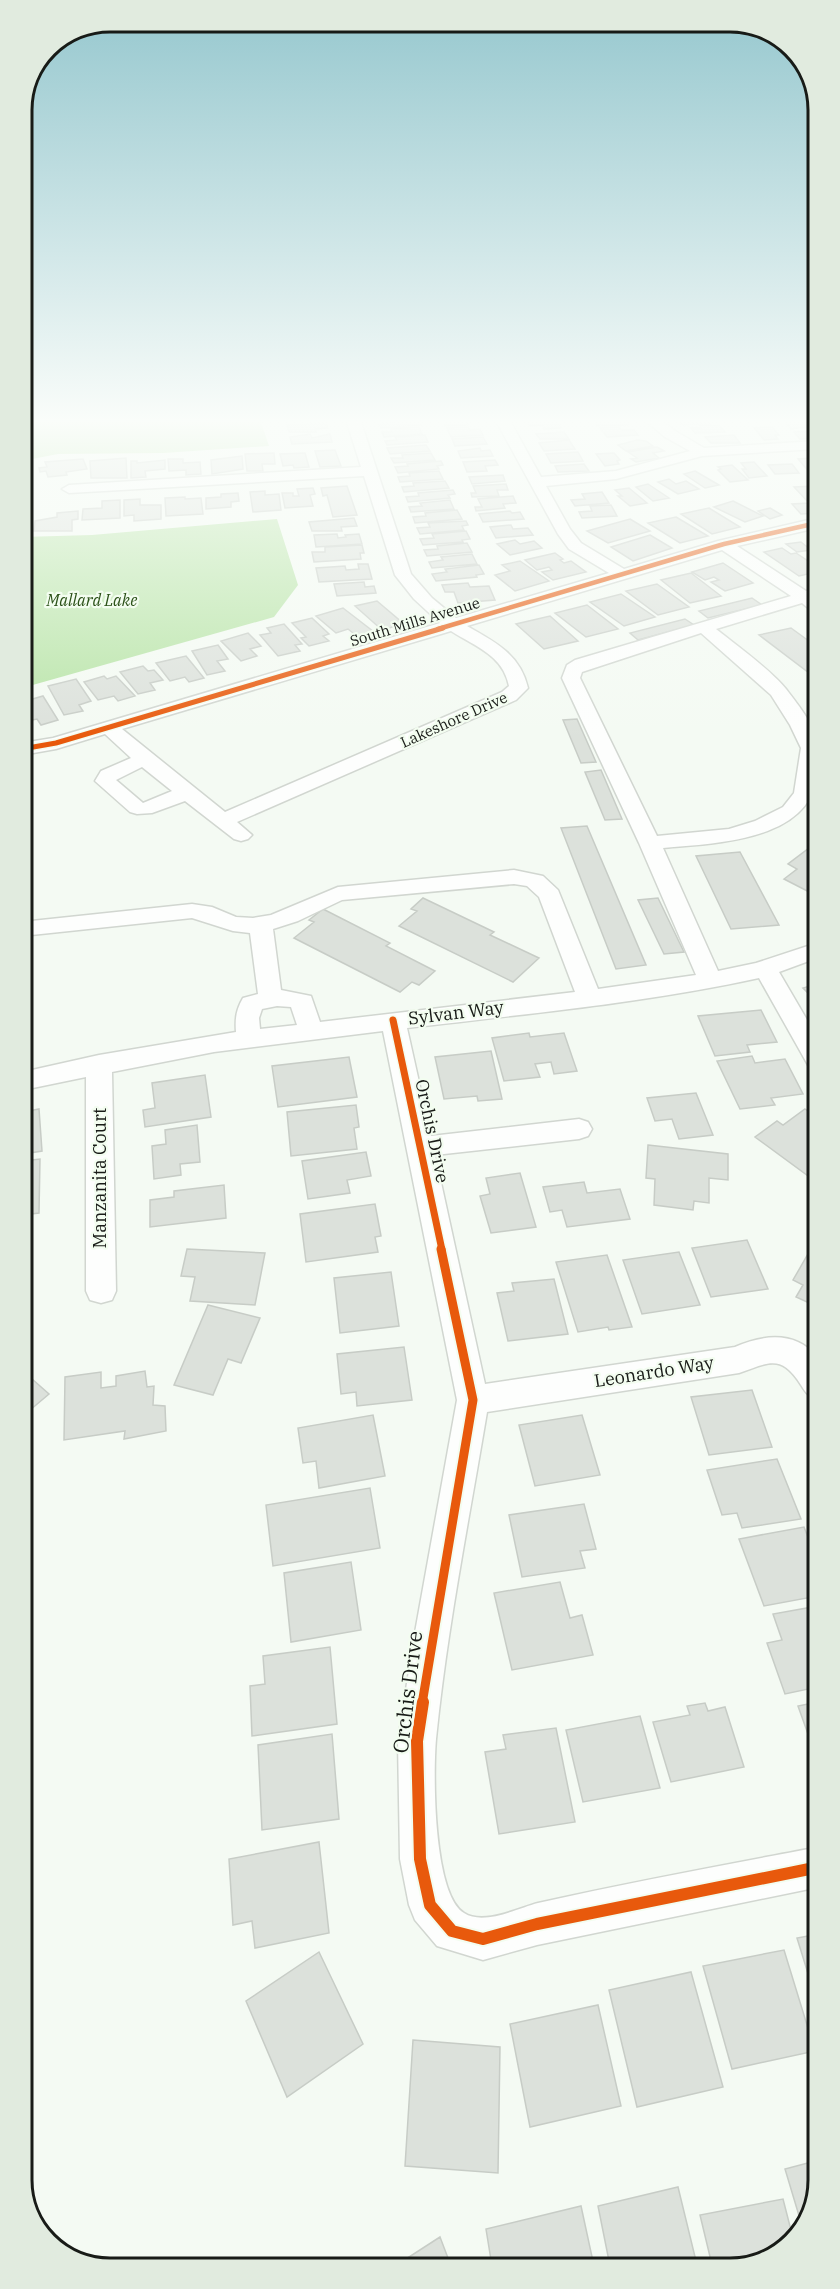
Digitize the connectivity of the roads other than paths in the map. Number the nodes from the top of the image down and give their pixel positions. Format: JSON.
{"nodes":[{"id":1,"x":387,"y":526,"type":"edge"},
{"id":2,"x":559,"y":526,"type":"edge"},
{"id":3,"x":805,"y":526,"type":"edge"},
{"id":4,"x":724,"y":544,"type":"junction"},
{"id":5,"x":623,"y":575,"type":"junction"},
{"id":6,"x":808,"y":595,"type":"edge"},
{"id":7,"x":808,"y":599,"type":"edge"},
{"id":8,"x":453,"y":624,"type":"junction"},
{"id":9,"x":705,"y":628,"type":"junction"},
{"id":10,"x":108,"y":727,"type":"junction"},
{"id":11,"x":808,"y":742,"type":"edge"},
{"id":12,"x":32,"y":747,"type":"edge"},
{"id":13,"x":144,"y":759,"type":"junction"},
{"id":14,"x":808,"y":767,"type":"edge"},
{"id":15,"x":189,"y":792,"type":"junction"},
{"id":16,"x":224,"y":820,"type":"junction"},
{"id":17,"x":241,"y":835,"type":"dead end"},
{"id":18,"x":650,"y":843,"type":"junction"},
{"id":19,"x":261,"y":925,"type":"junction"},
{"id":20,"x":32,"y":927,"type":"edge"},
{"id":21,"x":808,"y":953,"type":"edge"},
{"id":22,"x":766,"y":969,"type":"junction"},
{"id":23,"x":710,"y":981,"type":"junction"},
{"id":24,"x":270,"y":997,"type":"junction"},
{"id":25,"x":589,"y":998,"type":"junction"},
{"id":26,"x":393,"y":1020,"type":"junction"},
{"id":27,"x":311,"y":1030,"type":"junction"},
{"id":28,"x":249,"y":1038,"type":"junction"},
{"id":29,"x":808,"y":1043,"type":"edge"},
{"id":30,"x":99,"y":1064,"type":"junction"},
{"id":31,"x":32,"y":1079,"type":"edge"},
{"id":32,"x":579,"y":1129,"type":"dead end"},
{"id":33,"x":420,"y":1148,"type":"junction"},
{"id":34,"x":100,"y":1291,"type":"dead end"},
{"id":35,"x":808,"y":1367,"type":"edge"},
{"id":36,"x":473,"y":1400,"type":"junction"},
{"id":37,"x":808,"y":1869,"type":"edge"}],
"edges":[{"from":1,"to":8,"type":"street","name":"Lakeshore Drive"},
{"from":2,"to":5,"type":"street"},
{"from":3,"to":4,"type":"street","name":"South Mills Avenue"},
{"from":4,"to":5,"type":"street","name":"South Mills Avenue"},
{"from":4,"to":6,"type":"street"},
{"from":5,"to":8,"type":"street","name":"South Mills Avenue"},
{"from":7,"to":9,"type":"street"},
{"from":8,"to":10,"type":"street","name":"South Mills Avenue"},
{"from":8,"to":16,"type":"street","name":"Lakeshore Drive"},
{"from":9,"to":11,"type":"street"},
{"from":9,"to":18,"type":"street"},
{"from":10,"to":12,"type":"street","name":"South Mills Avenue"},
{"from":10,"to":13,"type":"street"},
{"from":13,"to":15,"type":"street"},
{"from":13,"to":15,"type":"street"},
{"from":14,"to":18,"type":"street"},
{"from":15,"to":16,"type":"street"},
{"from":16,"to":17,"type":"street"},
{"from":18,"to":23,"type":"street"},
{"from":19,"to":20,"type":"street"},
{"from":19,"to":24,"type":"street"},
{"from":19,"to":25,"type":"street"},
{"from":21,"to":22,"type":"street","name":"Sylvan Way"},
{"from":22,"to":23,"type":"street","name":"Sylvan Way"},
{"from":22,"to":29,"type":"street"},
{"from":23,"to":25,"type":"street","name":"Sylvan Way"},
{"from":24,"to":27,"type":"street"},
{"from":24,"to":28,"type":"street"},
{"from":25,"to":26,"type":"street","name":"Sylvan Way"},
{"from":26,"to":27,"type":"street","name":"Sylvan Way"},
{"from":26,"to":33,"type":"street","name":"Orchis Drive"},
{"from":27,"to":28,"type":"street","name":"Sylvan Way"},
{"from":28,"to":30,"type":"street","name":"Sylvan Way"},
{"from":30,"to":31,"type":"street","name":"Sylvan Way"},
{"from":30,"to":34,"type":"street","name":"Manzanita Court"},
{"from":32,"to":33,"type":"street"},
{"from":33,"to":36,"type":"street","name":"Orchis Drive"},
{"from":35,"to":36,"type":"street","name":"Leonardo Way"},
{"from":36,"to":37,"type":"street","name":"Orchis Drive"}]}
